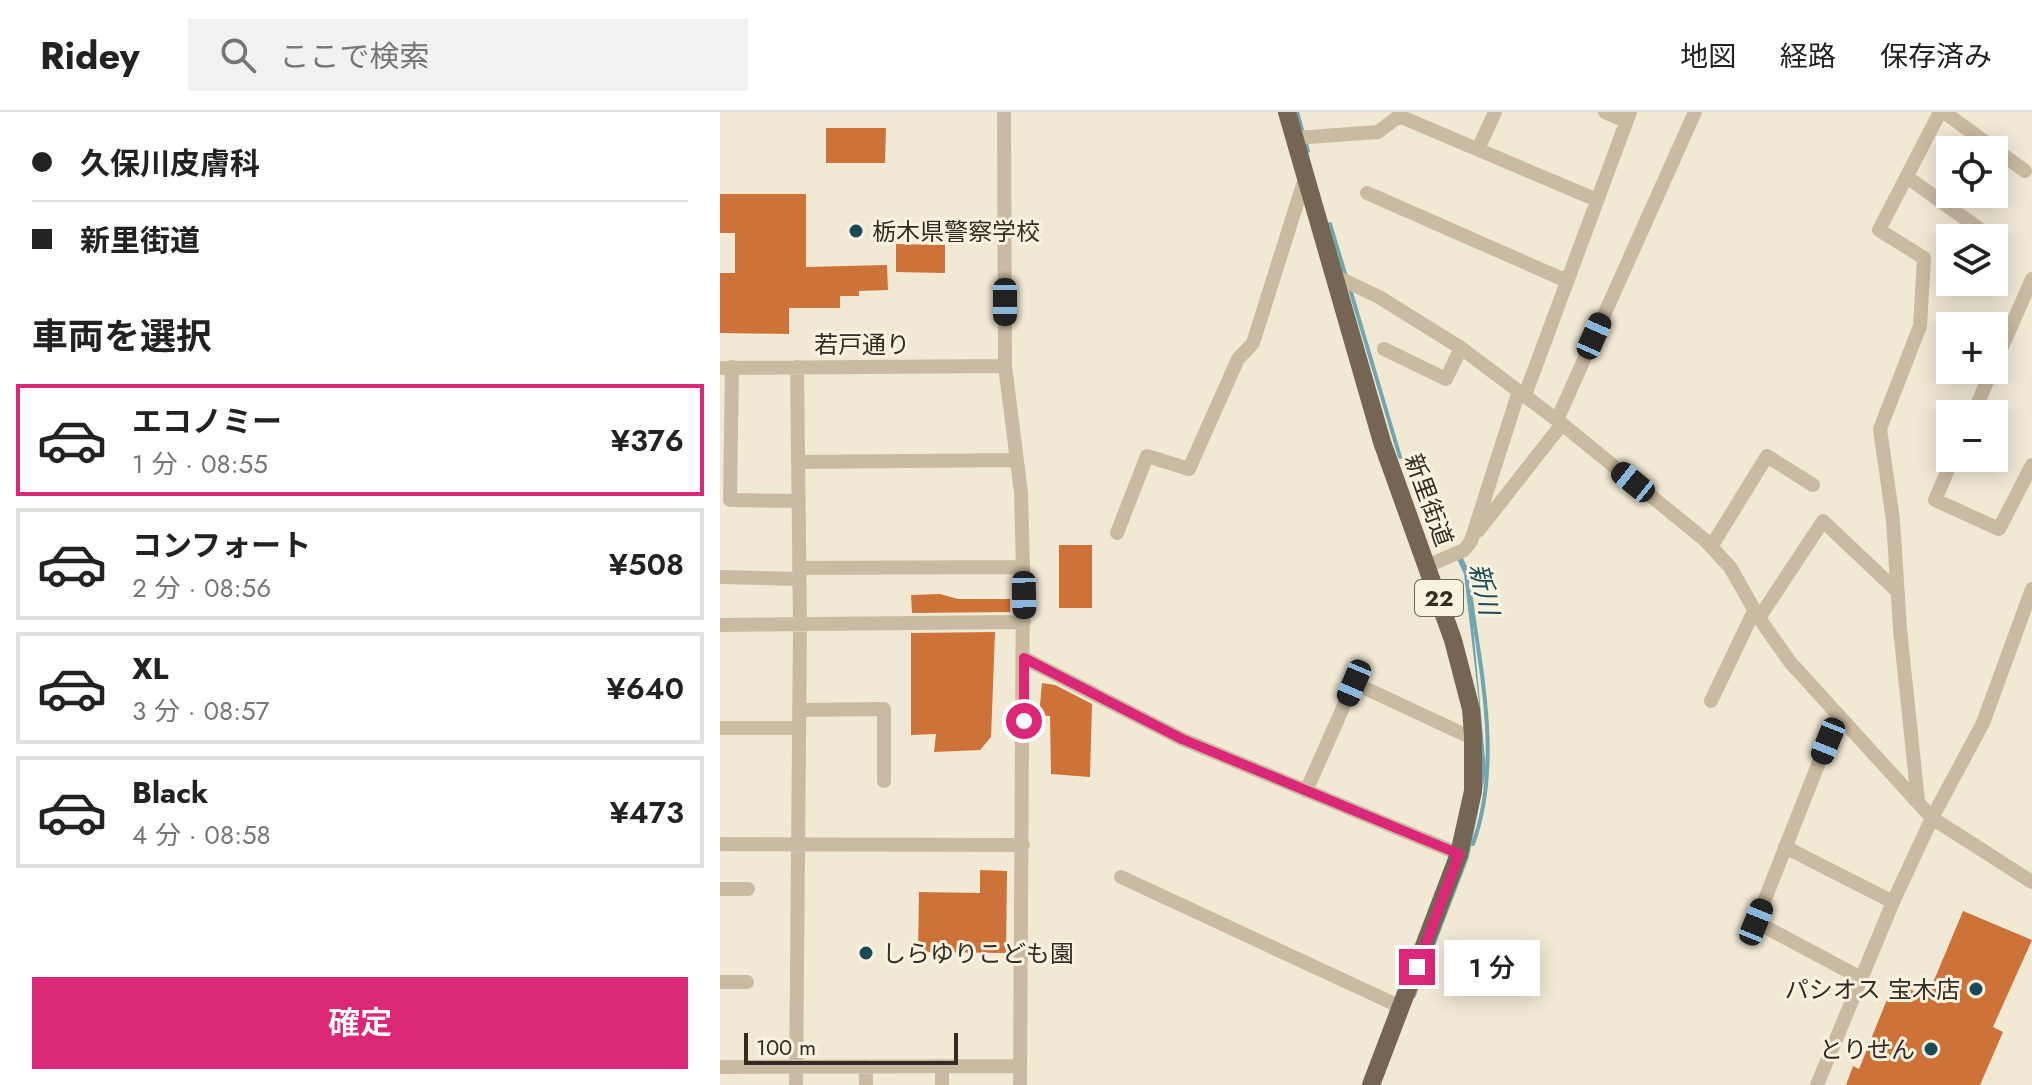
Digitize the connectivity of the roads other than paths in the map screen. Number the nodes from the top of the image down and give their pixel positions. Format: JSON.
{"nodes":[{"id":1,"x":1004,"y":112,"type":"edge"},
{"id":2,"x":1287,"y":112,"type":"edge"},
{"id":3,"x":1495,"y":112,"type":"edge"},
{"id":4,"x":1605,"y":112,"type":"edge"},
{"id":5,"x":1695,"y":112,"type":"edge"},
{"id":6,"x":1942,"y":112,"type":"edge"},
{"id":7,"x":1628,"y":116,"type":"edge"},
{"id":8,"x":1301,"y":137,"type":"junction"},
{"id":9,"x":1478,"y":149,"type":"junction"},
{"id":10,"x":2025,"y":171,"type":"dead end"},
{"id":11,"x":1306,"y":174,"type":"junction"},
{"id":12,"x":1907,"y":177,"type":"junction"},
{"id":13,"x":1367,"y":193,"type":"dead end"},
{"id":14,"x":1597,"y":200,"type":"junction"},
{"id":15,"x":1972,"y":224,"type":"edge"},
{"id":16,"x":1338,"y":277,"type":"junction"},
{"id":17,"x":2032,"y":279,"type":"edge"},
{"id":18,"x":1567,"y":281,"type":"junction"},
{"id":19,"x":2008,"y":334,"type":"edge"},
{"id":20,"x":1461,"y":348,"type":"junction"},
{"id":21,"x":1384,"y":349,"type":"dead end"},
{"id":22,"x":1005,"y":366,"type":"junction"},
{"id":23,"x":797,"y":367,"type":"junction"},
{"id":24,"x":726,"y":368,"type":"edge"},
{"id":25,"x":1522,"y":393,"type":"junction"},
{"id":26,"x":1559,"y":422,"type":"junction"},
{"id":27,"x":1017,"y":460,"type":"junction"},
{"id":28,"x":799,"y":462,"type":"junction"},
{"id":29,"x":2032,"y":465,"type":"edge"},
{"id":30,"x":1947,"y":472,"type":"edge"},
{"id":31,"x":1813,"y":485,"type":"dead end"},
{"id":32,"x":799,"y":501,"type":"junction"},
{"id":33,"x":1117,"y":533,"type":"dead end"},
{"id":34,"x":1711,"y":547,"type":"junction"},
{"id":35,"x":1461,"y":549,"type":"junction"},
{"id":36,"x":1427,"y":566,"type":"junction"},
{"id":37,"x":1023,"y":567,"type":"junction"},
{"id":38,"x":799,"y":574,"type":"junction"},
{"id":39,"x":720,"y":577,"type":"edge"},
{"id":40,"x":2032,"y":589,"type":"edge"},
{"id":41,"x":1898,"y":592,"type":"junction"},
{"id":42,"x":1756,"y":614,"type":"junction"},
{"id":43,"x":1024,"y":622,"type":"junction"},
{"id":44,"x":720,"y":625,"type":"edge"},
{"id":45,"x":800,"y":625,"type":"junction"},
{"id":46,"x":1024,"y":658,"type":"junction"},
{"id":47,"x":1711,"y":701,"type":"dead end"},
{"id":48,"x":799,"y":710,"type":"junction"},
{"id":49,"x":1838,"y":714,"type":"junction"},
{"id":50,"x":720,"y":728,"type":"edge"},
{"id":51,"x":799,"y":728,"type":"junction"},
{"id":52,"x":1474,"y":739,"type":"junction"},
{"id":53,"x":884,"y":781,"type":"dead end"},
{"id":54,"x":1306,"y":791,"type":"junction"},
{"id":55,"x":1918,"y":801,"type":"junction"},
{"id":56,"x":1932,"y":818,"type":"junction"},
{"id":57,"x":720,"y":844,"type":"edge"},
{"id":58,"x":798,"y":844,"type":"junction"},
{"id":59,"x":1023,"y":845,"type":"junction"},
{"id":60,"x":1785,"y":847,"type":"junction"},
{"id":61,"x":1459,"y":854,"type":"junction"},
{"id":62,"x":1121,"y":877,"type":"dead end"},
{"id":63,"x":2032,"y":882,"type":"edge"},
{"id":64,"x":720,"y":889,"type":"edge"},
{"id":65,"x":748,"y":889,"type":"dead end"},
{"id":66,"x":1893,"y":902,"type":"junction"},
{"id":67,"x":1861,"y":978,"type":"junction"},
{"id":68,"x":720,"y":982,"type":"edge"},
{"id":69,"x":747,"y":982,"type":"dead end"},
{"id":70,"x":1401,"y":1007,"type":"junction"},
{"id":71,"x":796,"y":1066,"type":"junction"},
{"id":72,"x":866,"y":1066,"type":"junction"},
{"id":73,"x":942,"y":1066,"type":"junction"},
{"id":74,"x":1020,"y":1066,"type":"junction"},
{"id":75,"x":720,"y":1067,"type":"edge"},
{"id":76,"x":796,"y":1085,"type":"edge"},
{"id":77,"x":866,"y":1085,"type":"edge"},
{"id":78,"x":942,"y":1085,"type":"edge"},
{"id":79,"x":1020,"y":1085,"type":"edge"},
{"id":80,"x":1371,"y":1085,"type":"edge"},
{"id":81,"x":1817,"y":1085,"type":"edge"}],
"edges":[{"from":1,"to":22,"type":"street"},
{"from":2,"to":8,"type":"main road","name":"新里街道","number":"22"},
{"from":3,"to":9,"type":"street"},
{"from":4,"to":7,"type":"street"},
{"from":5,"to":26,"type":"street"},
{"from":6,"to":10,"type":"street"},
{"from":6,"to":12,"type":"street"},
{"from":7,"to":14,"type":"street"},
{"from":8,"to":9,"type":"street"},
{"from":8,"to":11,"type":"main road","name":"新里街道","number":"22"},
{"from":9,"to":14,"type":"street"},
{"from":11,"to":16,"type":"main road","name":"新里街道","number":"22"},
{"from":11,"to":33,"type":"street"},
{"from":12,"to":15,"type":"street"},
{"from":12,"to":41,"type":"street"},
{"from":13,"to":18,"type":"street"},
{"from":14,"to":18,"type":"street"},
{"from":16,"to":20,"type":"street"},
{"from":16,"to":36,"type":"main road","name":"新里街道","number":"22"},
{"from":17,"to":19,"type":"street"},
{"from":18,"to":25,"type":"street"},
{"from":20,"to":21,"type":"street"},
{"from":20,"to":25,"type":"street"},
{"from":22,"to":23,"type":"street","name":"若戸通り"},
{"from":22,"to":27,"type":"street"},
{"from":23,"to":24,"type":"street","name":"若戸通り"},
{"from":23,"to":28,"type":"street"},
{"from":24,"to":32,"type":"street"},
{"from":25,"to":26,"type":"street"},
{"from":25,"to":35,"type":"street"},
{"from":26,"to":34,"type":"street"},
{"from":26,"to":35,"type":"street"},
{"from":27,"to":28,"type":"street"},
{"from":27,"to":37,"type":"street"},
{"from":28,"to":32,"type":"street"},
{"from":29,"to":30,"type":"street"},
{"from":31,"to":34,"type":"street"},
{"from":32,"to":38,"type":"street"},
{"from":34,"to":42,"type":"street"},
{"from":35,"to":36,"type":"street"},
{"from":36,"to":52,"type":"main road","name":"新里街道","number":"22"},
{"from":37,"to":38,"type":"street"},
{"from":37,"to":43,"type":"street"},
{"from":38,"to":39,"type":"street"},
{"from":38,"to":45,"type":"street"},
{"from":40,"to":56,"type":"street"},
{"from":41,"to":42,"type":"street"},
{"from":41,"to":55,"type":"street"},
{"from":42,"to":47,"type":"street"},
{"from":42,"to":49,"type":"street"},
{"from":43,"to":45,"type":"street"},
{"from":43,"to":46,"type":"street"},
{"from":44,"to":45,"type":"street"},
{"from":45,"to":48,"type":"street"},
{"from":46,"to":54,"type":"street"},
{"from":46,"to":59,"type":"street"},
{"from":48,"to":51,"type":"street"},
{"from":48,"to":53,"type":"street"},
{"from":49,"to":55,"type":"street"},
{"from":49,"to":60,"type":"street"},
{"from":50,"to":51,"type":"street"},
{"from":51,"to":58,"type":"street"},
{"from":52,"to":54,"type":"street"},
{"from":52,"to":61,"type":"main road","name":"新里街道","number":"22"},
{"from":54,"to":61,"type":"street"},
{"from":55,"to":56,"type":"street"},
{"from":56,"to":63,"type":"street"},
{"from":56,"to":66,"type":"street"},
{"from":57,"to":58,"type":"street"},
{"from":58,"to":59,"type":"street"},
{"from":58,"to":71,"type":"street"},
{"from":59,"to":74,"type":"street"},
{"from":60,"to":66,"type":"street"},
{"from":60,"to":67,"type":"street"},
{"from":61,"to":70,"type":"main road","name":"新里街道","number":"22"},
{"from":62,"to":70,"type":"street"},
{"from":64,"to":65,"type":"street"},
{"from":66,"to":67,"type":"street"},
{"from":67,"to":81,"type":"street"},
{"from":68,"to":69,"type":"street"},
{"from":70,"to":80,"type":"main road","name":"新里街道","number":"22"},
{"from":71,"to":72,"type":"street"},
{"from":71,"to":75,"type":"street"},
{"from":71,"to":76,"type":"street"},
{"from":72,"to":73,"type":"street"},
{"from":72,"to":77,"type":"street"},
{"from":73,"to":74,"type":"street"},
{"from":73,"to":78,"type":"street"},
{"from":74,"to":79,"type":"street"}]}
